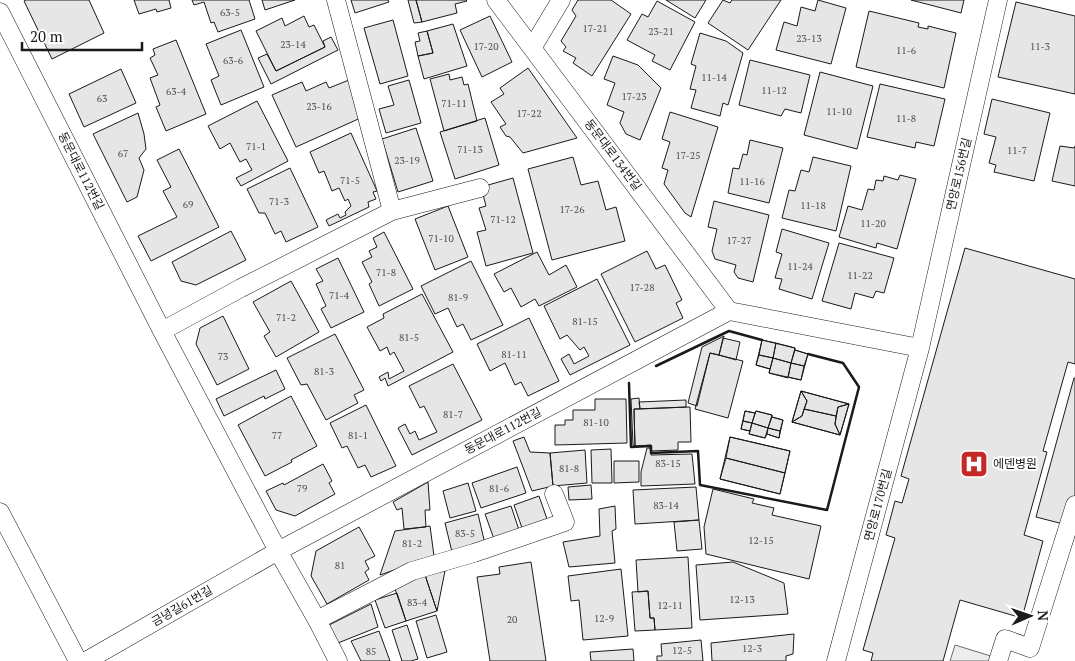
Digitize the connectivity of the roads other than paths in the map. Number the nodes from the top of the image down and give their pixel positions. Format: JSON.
{"nodes":[{"id":1,"x":336,"y":0,"type":"edge"},
{"id":2,"x":496,"y":0,"type":"edge"},
{"id":3,"x":561,"y":0,"type":"edge"},
{"id":4,"x":998,"y":0,"type":"edge"},
{"id":5,"x":0,"y":12,"type":"edge"},
{"id":6,"x":532,"y":48,"type":"junction"},
{"id":7,"x":480,"y":188,"type":"dead end"},
{"id":8,"x":392,"y":211,"type":"junction"},
{"id":9,"x":729,"y":311,"type":"junction"},
{"id":10,"x":162,"y":330,"type":"junction"},
{"id":11,"x":920,"y":348,"type":"junction"},
{"id":12,"x":554,"y":494,"type":"dead end"},
{"id":13,"x":1075,"y":505,"type":"edge"},
{"id":14,"x":0,"y":512,"type":"edge"},
{"id":15,"x":278,"y":551,"type":"junction"},
{"id":16,"x":317,"y":620,"type":"junction"},
{"id":17,"x":78,"y":661,"type":"edge"},
{"id":18,"x":86,"y":661,"type":"edge"},
{"id":19,"x":338,"y":661,"type":"edge"},
{"id":20,"x":836,"y":661,"type":"edge"},
{"id":21,"x":998,"y":661,"type":"edge"}],
"edges":[{"from":1,"to":8,"type":"lane"},
{"from":2,"to":6,"type":"lane","name":"동문대로134번길"},
{"from":3,"to":6,"type":"lane"},
{"from":4,"to":11,"type":"lane","name":"면앙로156번길"},
{"from":5,"to":10,"type":"lane","name":"동문대로112번길"},
{"from":6,"to":9,"type":"lane","name":"동문대로134번길"},
{"from":7,"to":8,"type":"lane"},
{"from":8,"to":10,"type":"lane"},
{"from":9,"to":11,"type":"lane"},
{"from":9,"to":15,"type":"lane","name":"동문대로112번길"},
{"from":10,"to":15,"type":"lane","name":"동문대로112번길"},
{"from":11,"to":20,"type":"lane","name":"면앙로170번길"},
{"from":12,"to":16,"type":"lane"},
{"from":13,"to":21,"type":"lane"},
{"from":14,"to":17,"type":"lane"},
{"from":15,"to":16,"type":"lane","name":"동문대로112번길"},
{"from":15,"to":18,"type":"lane","name":"금녕길61번길"},
{"from":16,"to":19,"type":"lane","name":"동문대로112번길"}]}
